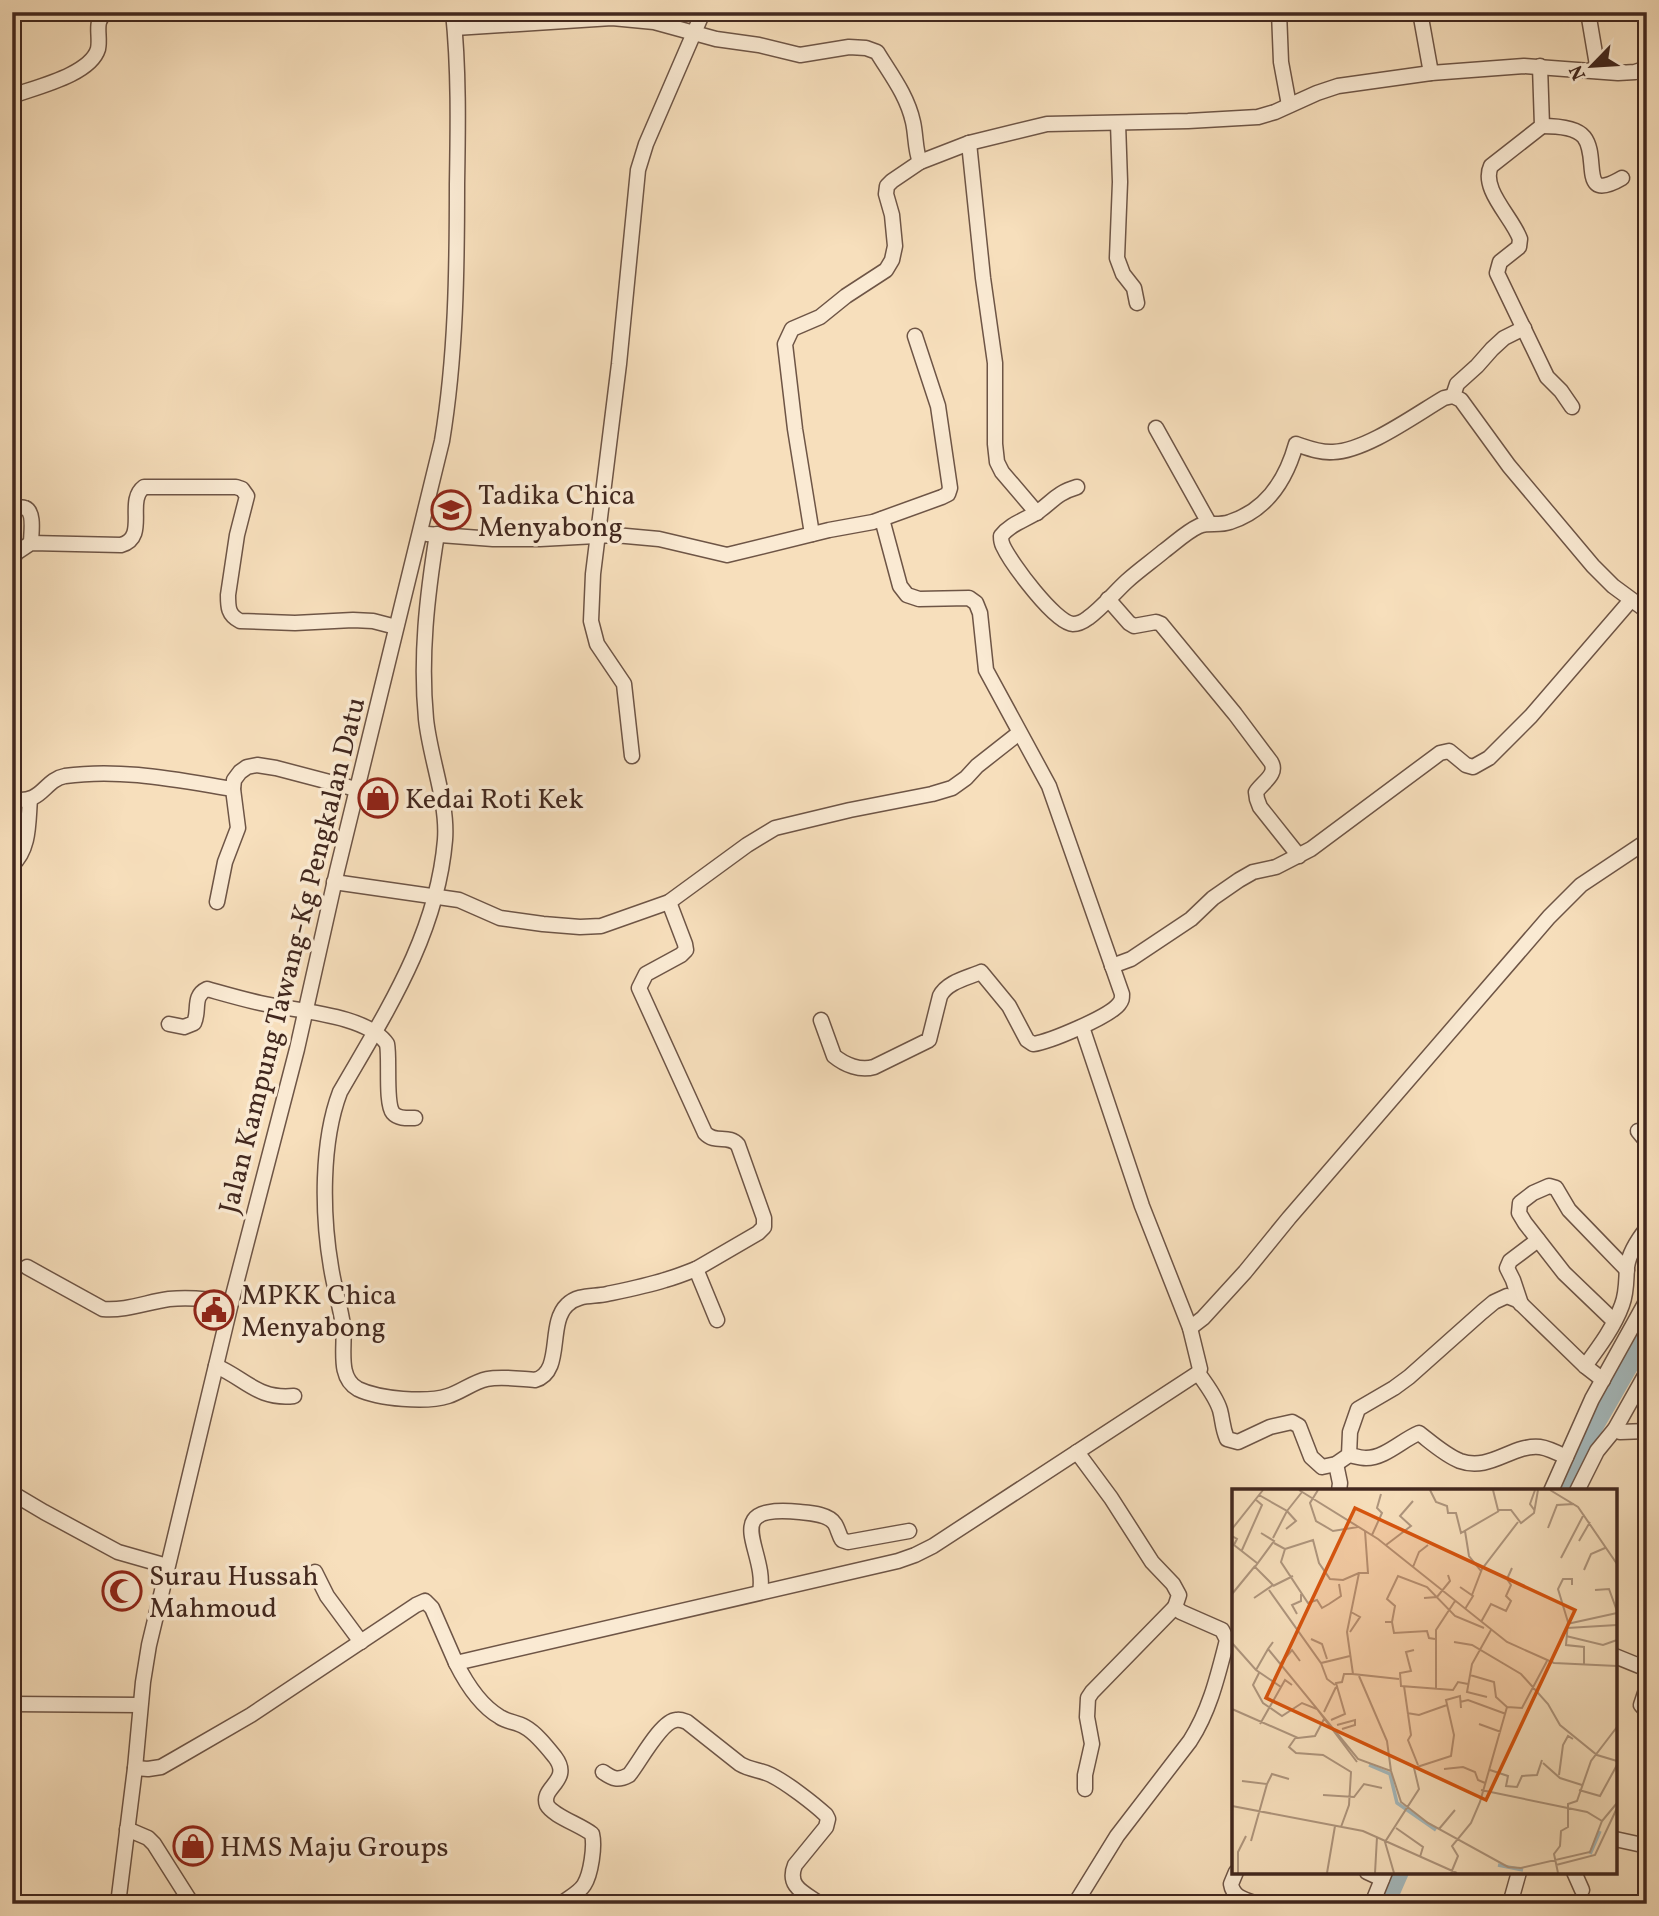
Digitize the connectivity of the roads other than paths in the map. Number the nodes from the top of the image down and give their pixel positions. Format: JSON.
{"nodes":[{"id":1,"x":106,"y":12,"type":"edge"},
{"id":2,"x":453,"y":12,"type":"edge"},
{"id":3,"x":703,"y":12,"type":"edge"},
{"id":4,"x":1279,"y":12,"type":"edge"},
{"id":5,"x":1420,"y":12,"type":"edge"},
{"id":6,"x":1588,"y":12,"type":"edge"},
{"id":7,"x":454,"y":28,"type":"junction"},
{"id":8,"x":694,"y":34,"type":"junction"},
{"id":9,"x":1540,"y":66,"type":"junction"},
{"id":10,"x":1647,"y":68,"type":"edge"},
{"id":11,"x":1598,"y":71,"type":"junction"},
{"id":12,"x":1431,"y":73,"type":"junction"},
{"id":13,"x":12,"y":96,"type":"edge"},
{"id":14,"x":1289,"y":105,"type":"junction"},
{"id":15,"x":1118,"y":123,"type":"junction"},
{"id":16,"x":1542,"y":126,"type":"junction"},
{"id":17,"x":969,"y":143,"type":"junction"},
{"id":18,"x":920,"y":162,"type":"junction"},
{"id":19,"x":1622,"y":178,"type":"dead end"},
{"id":20,"x":1137,"y":303,"type":"dead end"},
{"id":21,"x":1524,"y":328,"type":"junction"},
{"id":22,"x":915,"y":336,"type":"dead end"},
{"id":23,"x":1453,"y":396,"type":"junction"},
{"id":24,"x":1572,"y":407,"type":"dead end"},
{"id":25,"x":1156,"y":428,"type":"dead end"},
{"id":26,"x":1077,"y":486,"type":"dead end"},
{"id":27,"x":12,"y":508,"type":"edge"},
{"id":28,"x":1037,"y":513,"type":"junction"},
{"id":29,"x":882,"y":519,"type":"junction"},
{"id":30,"x":1209,"y":523,"type":"junction"},
{"id":31,"x":419,"y":534,"type":"junction"},
{"id":32,"x":437,"y":534,"type":"junction"},
{"id":33,"x":812,"y":534,"type":"junction"},
{"id":34,"x":597,"y":535,"type":"junction"},
{"id":35,"x":31,"y":543,"type":"junction"},
{"id":36,"x":12,"y":561,"type":"edge"},
{"id":37,"x":1108,"y":599,"type":"junction"},
{"id":38,"x":1631,"y":600,"type":"junction"},
{"id":39,"x":1647,"y":611,"type":"edge"},
{"id":40,"x":396,"y":627,"type":"junction"},
{"id":41,"x":1019,"y":733,"type":"junction"},
{"id":42,"x":632,"y":756,"type":"dead end"},
{"id":43,"x":233,"y":789,"type":"junction"},
{"id":44,"x":356,"y":789,"type":"junction"},
{"id":45,"x":12,"y":799,"type":"edge"},
{"id":46,"x":30,"y":799,"type":"junction"},
{"id":47,"x":1647,"y":841,"type":"edge"},
{"id":48,"x":1299,"y":856,"type":"junction"},
{"id":49,"x":12,"y":865,"type":"edge"},
{"id":50,"x":334,"y":882,"type":"junction"},
{"id":51,"x":435,"y":897,"type":"junction"},
{"id":52,"x":217,"y":902,"type":"dead end"},
{"id":53,"x":669,"y":902,"type":"junction"},
{"id":54,"x":1112,"y":966,"type":"junction"},
{"id":55,"x":306,"y":1012,"type":"junction"},
{"id":56,"x":821,"y":1020,"type":"dead end"},
{"id":57,"x":169,"y":1024,"type":"dead end"},
{"id":58,"x":1082,"y":1027,"type":"junction"},
{"id":59,"x":375,"y":1032,"type":"junction"},
{"id":60,"x":415,"y":1118,"type":"dead end"},
{"id":61,"x":1647,"y":1228,"type":"edge"},
{"id":62,"x":1538,"y":1240,"type":"junction"},
{"id":63,"x":27,"y":1267,"type":"dead end"},
{"id":64,"x":696,"y":1269,"type":"junction"},
{"id":65,"x":1627,"y":1270,"type":"junction"},
{"id":66,"x":1647,"y":1300,"type":"edge"},
{"id":67,"x":231,"y":1303,"type":"junction"},
{"id":68,"x":1521,"y":1304,"type":"junction"},
{"id":69,"x":717,"y":1320,"type":"dead end"},
{"id":70,"x":1614,"y":1321,"type":"junction"},
{"id":71,"x":1190,"y":1328,"type":"junction"},
{"id":72,"x":216,"y":1366,"type":"junction"},
{"id":73,"x":1585,"y":1366,"type":"junction"},
{"id":74,"x":1647,"y":1372,"type":"edge"},
{"id":75,"x":1198,"y":1373,"type":"junction"},
{"id":76,"x":1603,"y":1380,"type":"junction"},
{"id":77,"x":294,"y":1396,"type":"dead end"},
{"id":78,"x":1615,"y":1429,"type":"junction"},
{"id":79,"x":1647,"y":1431,"type":"edge"},
{"id":80,"x":1077,"y":1452,"type":"junction"},
{"id":81,"x":1349,"y":1455,"type":"junction"},
{"id":82,"x":1566,"y":1457,"type":"junction"},
{"id":83,"x":1336,"y":1464,"type":"junction"},
{"id":84,"x":1339,"y":1489,"type":"edge"},
{"id":85,"x":1552,"y":1489,"type":"edge"},
{"id":86,"x":1578,"y":1489,"type":"edge"},
{"id":87,"x":12,"y":1493,"type":"edge"},
{"id":88,"x":909,"y":1531,"type":"dead end"},
{"id":89,"x":167,"y":1566,"type":"junction"},
{"id":90,"x":315,"y":1572,"type":"dead end"},
{"id":91,"x":760,"y":1592,"type":"junction"},
{"id":92,"x":1175,"y":1607,"type":"junction"},
{"id":93,"x":1230,"y":1634,"type":"edge"},
{"id":94,"x":361,"y":1642,"type":"junction"},
{"id":95,"x":1617,"y":1657,"type":"edge"},
{"id":96,"x":456,"y":1664,"type":"junction"},
{"id":97,"x":1647,"y":1669,"type":"edge"},
{"id":98,"x":1647,"y":1687,"type":"edge"},
{"id":99,"x":12,"y":1704,"type":"edge"},
{"id":100,"x":140,"y":1705,"type":"junction"},
{"id":101,"x":1647,"y":1712,"type":"edge"},
{"id":102,"x":135,"y":1768,"type":"junction"},
{"id":103,"x":603,"y":1772,"type":"dead end"},
{"id":104,"x":1085,"y":1789,"type":"dead end"},
{"id":105,"x":127,"y":1829,"type":"junction"},
{"id":106,"x":1617,"y":1839,"type":"edge"},
{"id":107,"x":1647,"y":1846,"type":"edge"},
{"id":108,"x":1235,"y":1874,"type":"edge"},
{"id":109,"x":1518,"y":1874,"type":"edge"},
{"id":110,"x":1575,"y":1874,"type":"edge"},
{"id":111,"x":1384,"y":1876,"type":"edge"},
{"id":112,"x":1582,"y":1890,"type":"dead end"},
{"id":113,"x":118,"y":1904,"type":"edge"},
{"id":114,"x":192,"y":1904,"type":"edge"},
{"id":115,"x":561,"y":1904,"type":"edge"},
{"id":116,"x":820,"y":1904,"type":"edge"},
{"id":117,"x":1075,"y":1904,"type":"edge"},
{"id":118,"x":1258,"y":1904,"type":"edge"},
{"id":119,"x":1372,"y":1904,"type":"edge"},
{"id":120,"x":1510,"y":1904,"type":"edge"}],
"edges":[{"from":1,"to":13,"type":"street"},
{"from":2,"to":7,"type":"street","name":"Jalan Kampung Tawang-Kg Pengkalan Datu"},
{"from":3,"to":8,"type":"street"},
{"from":4,"to":14,"type":"street"},
{"from":5,"to":12,"type":"street"},
{"from":6,"to":11,"type":"street"},
{"from":7,"to":8,"type":"street"},
{"from":7,"to":31,"type":"street","name":"Jalan Kampung Tawang-Kg Pengkalan Datu"},
{"from":8,"to":18,"type":"street"},
{"from":8,"to":34,"type":"street"},
{"from":9,"to":11,"type":"street"},
{"from":9,"to":12,"type":"street"},
{"from":9,"to":16,"type":"street"},
{"from":10,"to":11,"type":"street"},
{"from":12,"to":14,"type":"street"},
{"from":14,"to":15,"type":"street"},
{"from":15,"to":17,"type":"street"},
{"from":15,"to":20,"type":"street"},
{"from":16,"to":19,"type":"street"},
{"from":16,"to":21,"type":"street"},
{"from":17,"to":18,"type":"street"},
{"from":17,"to":28,"type":"street"},
{"from":18,"to":33,"type":"street"},
{"from":21,"to":23,"type":"street"},
{"from":21,"to":24,"type":"street"},
{"from":22,"to":29,"type":"street"},
{"from":23,"to":30,"type":"street"},
{"from":23,"to":38,"type":"street"},
{"from":25,"to":30,"type":"street"},
{"from":26,"to":28,"type":"street"},
{"from":27,"to":35,"type":"street"},
{"from":28,"to":37,"type":"street"},
{"from":29,"to":33,"type":"street"},
{"from":29,"to":41,"type":"street"},
{"from":30,"to":37,"type":"street"},
{"from":31,"to":32,"type":"street"},
{"from":31,"to":40,"type":"street","name":"Jalan Kampung Tawang-Kg Pengkalan Datu"},
{"from":32,"to":34,"type":"street"},
{"from":32,"to":51,"type":"street"},
{"from":33,"to":34,"type":"street"},
{"from":34,"to":42,"type":"street"},
{"from":35,"to":36,"type":"street"},
{"from":35,"to":40,"type":"street"},
{"from":37,"to":48,"type":"street"},
{"from":38,"to":39,"type":"street"},
{"from":38,"to":48,"type":"street"},
{"from":40,"to":44,"type":"street","name":"Jalan Kampung Tawang-Kg Pengkalan Datu"},
{"from":41,"to":53,"type":"street"},
{"from":41,"to":54,"type":"street"},
{"from":43,"to":44,"type":"street"},
{"from":43,"to":46,"type":"street"},
{"from":43,"to":52,"type":"street"},
{"from":44,"to":50,"type":"street","name":"Jalan Kampung Tawang-Kg Pengkalan Datu"},
{"from":45,"to":46,"type":"street"},
{"from":46,"to":49,"type":"street"},
{"from":47,"to":71,"type":"street"},
{"from":48,"to":54,"type":"street"},
{"from":50,"to":51,"type":"street"},
{"from":50,"to":55,"type":"street","name":"Jalan Kampung Tawang-Kg Pengkalan Datu"},
{"from":51,"to":53,"type":"street"},
{"from":51,"to":59,"type":"street"},
{"from":53,"to":64,"type":"street"},
{"from":54,"to":58,"type":"street"},
{"from":55,"to":57,"type":"street"},
{"from":55,"to":59,"type":"street"},
{"from":55,"to":67,"type":"street","name":"Jalan Kampung Tawang-Kg Pengkalan Datu"},
{"from":56,"to":58,"type":"street"},
{"from":58,"to":71,"type":"street"},
{"from":59,"to":60,"type":"street"},
{"from":59,"to":64,"type":"street"},
{"from":61,"to":65,"type":"street"},
{"from":62,"to":65,"type":"street"},
{"from":62,"to":68,"type":"street"},
{"from":62,"to":70,"type":"street"},
{"from":63,"to":67,"type":"street"},
{"from":64,"to":69,"type":"street"},
{"from":65,"to":70,"type":"street"},
{"from":66,"to":76,"type":"street"},
{"from":67,"to":72,"type":"street","name":"Jalan Kampung Tawang-Kg Pengkalan Datu"},
{"from":68,"to":73,"type":"street"},
{"from":68,"to":81,"type":"street"},
{"from":70,"to":73,"type":"street"},
{"from":71,"to":75,"type":"street"},
{"from":72,"to":77,"type":"street"},
{"from":72,"to":89,"type":"street","name":"Jalan Kampung Tawang-Kg Pengkalan Datu"},
{"from":73,"to":76,"type":"street"},
{"from":74,"to":78,"type":"street"},
{"from":75,"to":80,"type":"street"},
{"from":75,"to":83,"type":"street"},
{"from":76,"to":82,"type":"street"},
{"from":78,"to":79,"type":"street"},
{"from":78,"to":86,"type":"street"},
{"from":80,"to":91,"type":"street"},
{"from":80,"to":92,"type":"street"},
{"from":81,"to":82,"type":"street"},
{"from":81,"to":83,"type":"street"},
{"from":82,"to":85,"type":"street"},
{"from":83,"to":84,"type":"street"},
{"from":87,"to":89,"type":"street"},
{"from":88,"to":91,"type":"street"},
{"from":89,"to":100,"type":"street","name":"Jalan Kampung Tawang-Kg Pengkalan Datu"},
{"from":90,"to":94,"type":"street"},
{"from":91,"to":96,"type":"street"},
{"from":92,"to":93,"type":"street"},
{"from":92,"to":104,"type":"street"},
{"from":93,"to":117,"type":"street"},
{"from":94,"to":96,"type":"street"},
{"from":94,"to":102,"type":"street"},
{"from":95,"to":97,"type":"street"},
{"from":96,"to":115,"type":"street"},
{"from":98,"to":101,"type":"street"},
{"from":99,"to":100,"type":"street"},
{"from":100,"to":102,"type":"street","name":"Jalan Kampung Tawang-Kg Pengkalan Datu"},
{"from":102,"to":105,"type":"street","name":"Jalan Kampung Tawang-Kg Pengkalan Datu"},
{"from":103,"to":116,"type":"street"},
{"from":105,"to":113,"type":"street","name":"Jalan Kampung Tawang-Kg Pengkalan Datu"},
{"from":105,"to":114,"type":"street"},
{"from":106,"to":107,"type":"street"},
{"from":108,"to":118,"type":"street"},
{"from":109,"to":120,"type":"street"},
{"from":110,"to":112,"type":"street"},
{"from":111,"to":119,"type":"street"}]}
